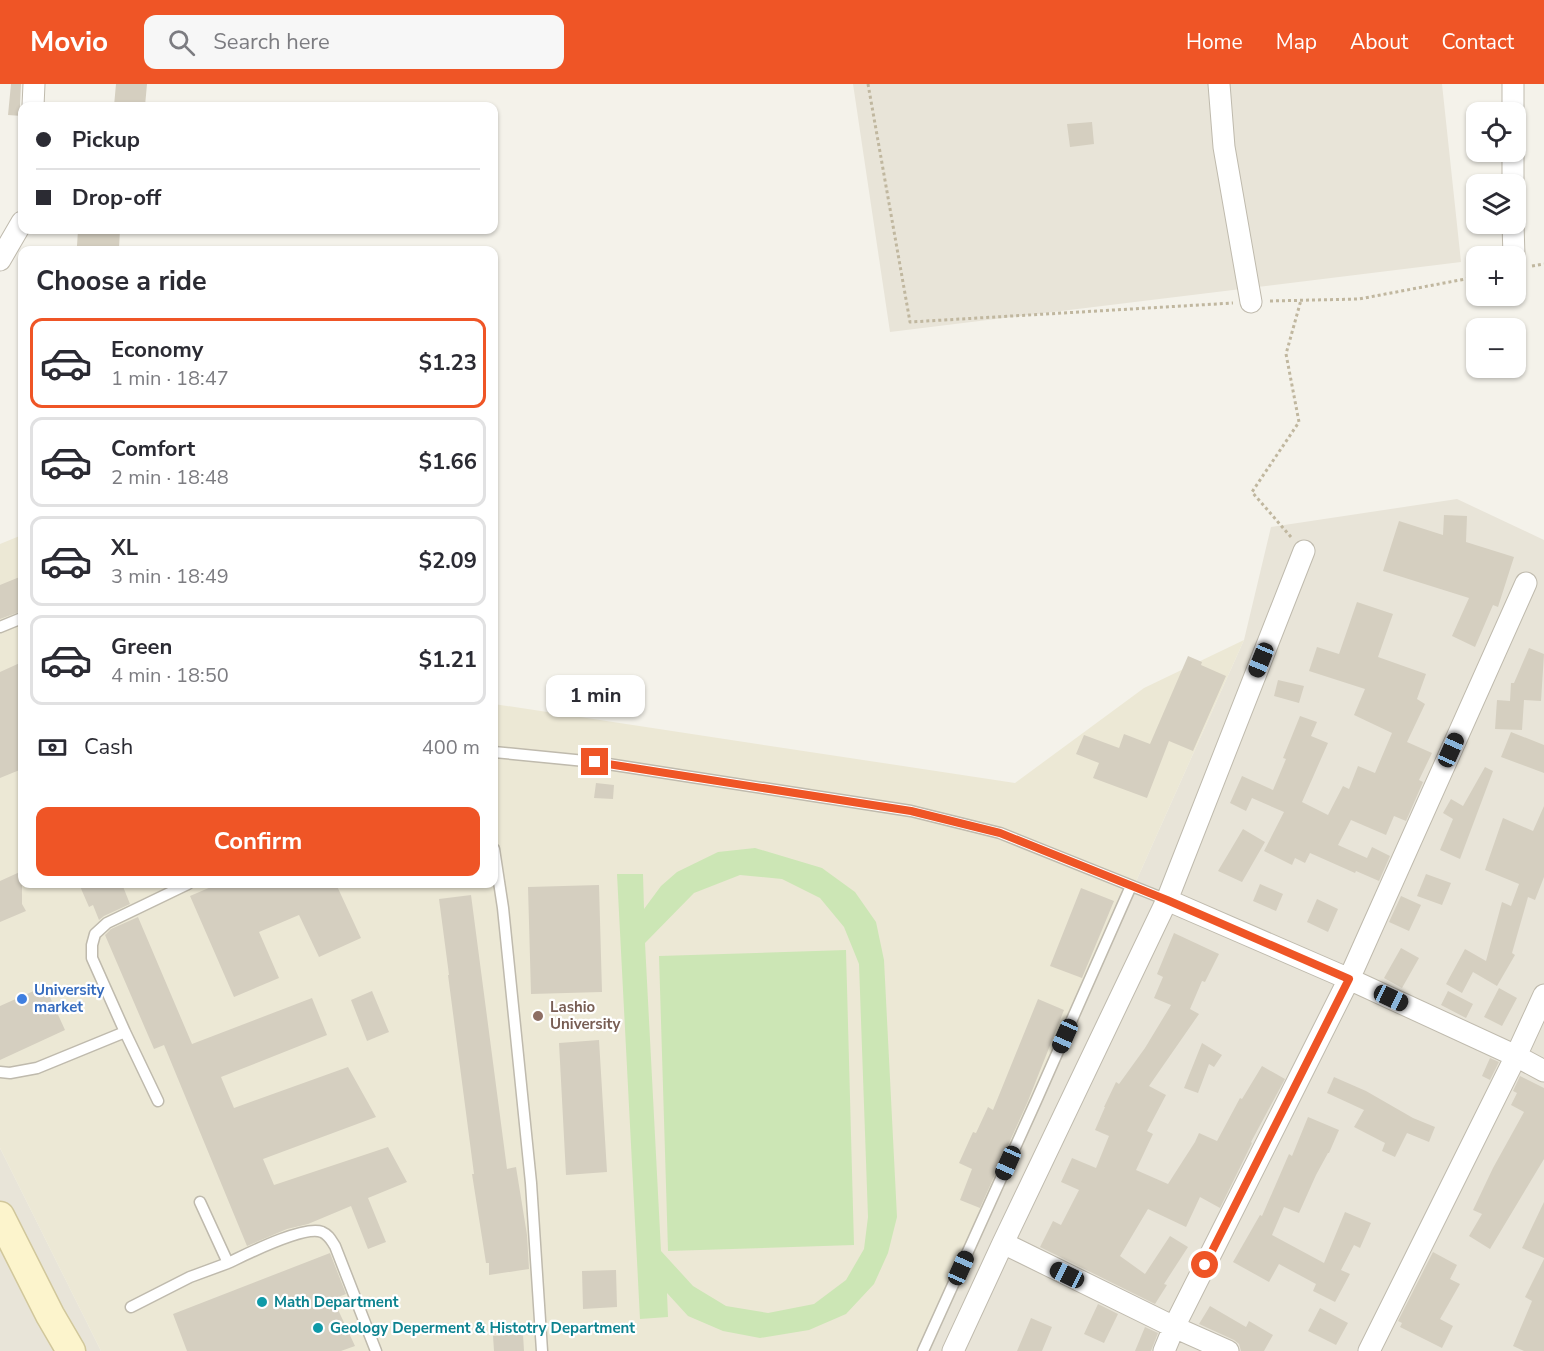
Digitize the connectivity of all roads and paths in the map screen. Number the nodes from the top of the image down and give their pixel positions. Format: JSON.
{"nodes":[{"id":1,"x":34,"y":84,"type":"edge"},
{"id":2,"x":868,"y":84,"type":"edge"},
{"id":3,"x":1219,"y":84,"type":"edge"},
{"id":4,"x":1513,"y":84,"type":"edge"},
{"id":5,"x":33,"y":102,"type":"edge"},
{"id":6,"x":1513,"y":102,"type":"edge"},
{"id":7,"x":18,"y":229,"type":"edge"},
{"id":8,"x":0,"y":260,"type":"edge"},
{"id":9,"x":1466,"y":279,"type":"edge"},
{"id":10,"x":1300,"y":300,"type":"junction"},
{"id":11,"x":1251,"y":302,"type":"junction"},
{"id":12,"x":1304,"y":551,"type":"joint"},
{"id":13,"x":1526,"y":583,"type":"dead end"},
{"id":14,"x":18,"y":620,"type":"edge"},
{"id":15,"x":0,"y":627,"type":"edge"},
{"id":16,"x":498,"y":752,"type":"edge"},
{"id":17,"x":498,"y":875,"type":"edge"},
{"id":18,"x":1131,"y":886,"type":"junction"},
{"id":19,"x":180,"y":888,"type":"edge"},
{"id":20,"x":1167,"y":900,"type":"junction"},
{"id":21,"x":1349,"y":979,"type":"junction"},
{"id":22,"x":1544,"y":995,"type":"edge"},
{"id":23,"x":125,"y":1032,"type":"junction"},
{"id":24,"x":1516,"y":1056,"type":"junction"},
{"id":25,"x":1544,"y":1071,"type":"edge"},
{"id":26,"x":0,"y":1072,"type":"edge"},
{"id":27,"x":158,"y":1101,"type":"dead end"},
{"id":28,"x":200,"y":1202,"type":"dead end"},
{"id":29,"x":4,"y":1231,"type":"edge"},
{"id":30,"x":1003,"y":1243,"type":"junction"},
{"id":31,"x":228,"y":1263,"type":"junction"},
{"id":32,"x":131,"y":1307,"type":"dead end"},
{"id":33,"x":1174,"y":1327,"type":"junction"},
{"id":34,"x":71,"y":1351,"type":"edge"},
{"id":35,"x":376,"y":1351,"type":"edge"},
{"id":36,"x":542,"y":1351,"type":"edge"},
{"id":37,"x":923,"y":1351,"type":"edge"},
{"id":38,"x":953,"y":1351,"type":"edge"},
{"id":39,"x":1164,"y":1351,"type":"edge"},
{"id":40,"x":1228,"y":1351,"type":"edge"},
{"id":41,"x":1369,"y":1351,"type":"edge"}],
"edges":[{"from":1,"to":5,"type":"street"},
{"from":2,"to":11,"type":"path"},
{"from":3,"to":11,"type":"street"},
{"from":4,"to":6,"type":"street"},
{"from":7,"to":8,"type":"street"},
{"from":9,"to":10,"type":"path"},
{"from":10,"to":11,"type":"path"},
{"from":10,"to":12,"type":"path"},
{"from":12,"to":20,"type":"street"},
{"from":13,"to":21,"type":"street"},
{"from":14,"to":15,"type":"lane"},
{"from":16,"to":18,"type":"lane"},
{"from":17,"to":36,"type":"lane"},
{"from":18,"to":20,"type":"lane"},
{"from":18,"to":37,"type":"lane"},
{"from":19,"to":23,"type":"lane"},
{"from":20,"to":21,"type":"street"},
{"from":20,"to":30,"type":"street"},
{"from":21,"to":24,"type":"street"},
{"from":21,"to":33,"type":"street"},
{"from":22,"to":24,"type":"street"},
{"from":23,"to":26,"type":"lane"},
{"from":23,"to":27,"type":"lane"},
{"from":24,"to":25,"type":"street"},
{"from":24,"to":41,"type":"street"},
{"from":28,"to":31,"type":"lane"},
{"from":29,"to":34,"type":"main road"},
{"from":30,"to":33,"type":"street"},
{"from":30,"to":38,"type":"street"},
{"from":31,"to":32,"type":"lane"},
{"from":31,"to":35,"type":"lane"},
{"from":33,"to":39,"type":"street"},
{"from":33,"to":40,"type":"street"}]}
